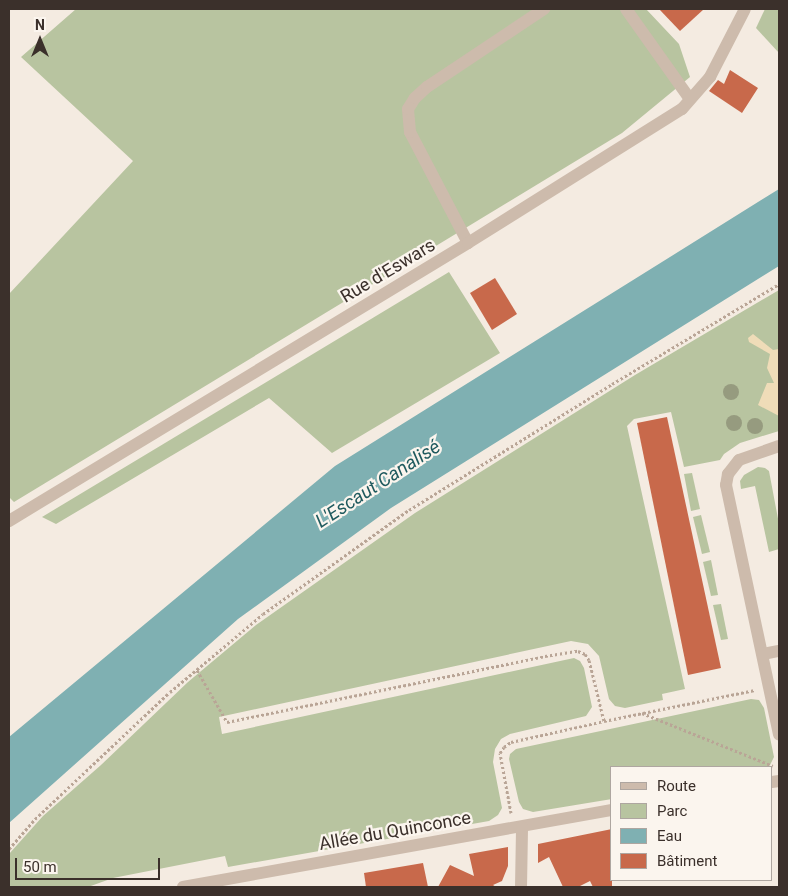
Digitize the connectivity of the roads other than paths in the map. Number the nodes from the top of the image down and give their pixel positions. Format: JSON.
{"nodes":[{"id":1,"x":544,"y":9,"type":"edge"},
{"id":2,"x":626,"y":9,"type":"edge"},
{"id":3,"x":745,"y":9,"type":"edge"},
{"id":4,"x":690,"y":99,"type":"junction"},
{"id":5,"x":468,"y":243,"type":"junction"},
{"id":6,"x":779,"y":446,"type":"edge"},
{"id":7,"x":9,"y":521,"type":"edge"},
{"id":8,"x":779,"y":651,"type":"edge"},
{"id":9,"x":763,"y":654,"type":"junction"},
{"id":10,"x":779,"y":734,"type":"edge"},
{"id":11,"x":610,"y":810,"type":"edge"},
{"id":12,"x":518,"y":827,"type":"junction"},
{"id":13,"x":184,"y":887,"type":"edge"},
{"id":14,"x":521,"y":887,"type":"edge"}],
"edges":[{"from":1,"to":5,"type":"street"},
{"from":2,"to":4,"type":"street"},
{"from":3,"to":4,"type":"street","name":"Rue d'Eswars"},
{"from":4,"to":5,"type":"street","name":"Rue d'Eswars"},
{"from":5,"to":7,"type":"street","name":"Rue d'Eswars"},
{"from":6,"to":9,"type":"street"},
{"from":8,"to":9,"type":"street"},
{"from":9,"to":10,"type":"street"},
{"from":11,"to":12,"type":"street","name":"Allée du Quinconce"},
{"from":12,"to":13,"type":"street","name":"Allée du Quinconce"},
{"from":12,"to":14,"type":"street"}]}
